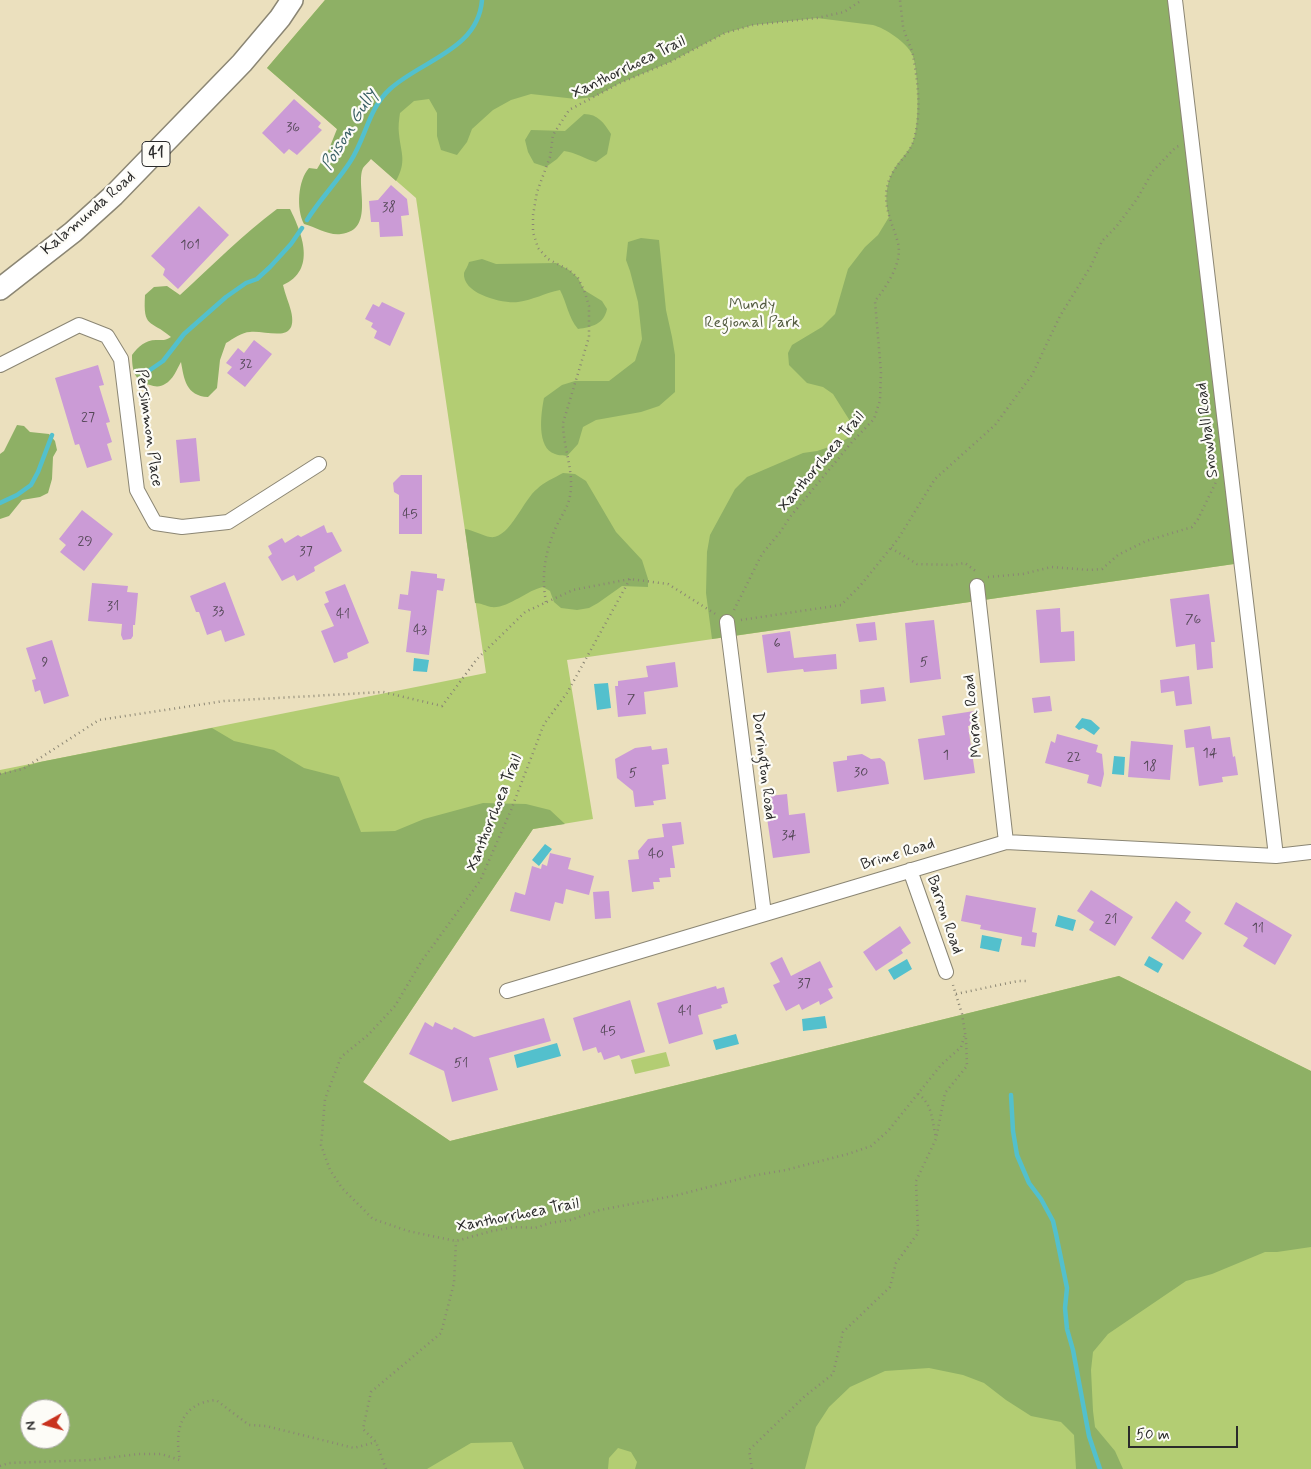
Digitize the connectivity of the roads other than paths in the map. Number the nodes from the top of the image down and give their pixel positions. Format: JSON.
{"nodes":[{"id":1,"x":292,"y":0,"type":"edge"},
{"id":2,"x":1175,"y":0,"type":"edge"},
{"id":3,"x":0,"y":289,"type":"edge"},
{"id":4,"x":0,"y":365,"type":"edge"},
{"id":5,"x":319,"y":464,"type":"dead end"},
{"id":6,"x":977,"y":586,"type":"road end"},
{"id":7,"x":727,"y":622,"type":"road end"},
{"id":8,"x":1006,"y":842,"type":"junction"},
{"id":9,"x":1311,"y":852,"type":"edge"},
{"id":10,"x":1276,"y":856,"type":"junction"},
{"id":11,"x":910,"y":870,"type":"junction"},
{"id":12,"x":764,"y":914,"type":"junction"},
{"id":13,"x":946,"y":972,"type":"road end"},
{"id":14,"x":507,"y":991,"type":"dead end"}],
"edges":[{"from":1,"to":3,"type":"main road","name":"Kalamunda Road","number":"41"},
{"from":2,"to":10,"type":"street","name":"Snowball Road"},
{"from":4,"to":5,"type":"street","name":"Persimmon Place"},
{"from":6,"to":8,"type":"street","name":"Moran Road"},
{"from":7,"to":12,"type":"street","name":"Dorrington Road"},
{"from":8,"to":10,"type":"street","name":"Brine Road"},
{"from":8,"to":11,"type":"street","name":"Brine Road"},
{"from":9,"to":10,"type":"street","name":"Brine Road"},
{"from":11,"to":12,"type":"street","name":"Brine Road"},
{"from":11,"to":13,"type":"street","name":"Barron Road"},
{"from":12,"to":14,"type":"street","name":"Brine Road"}]}
